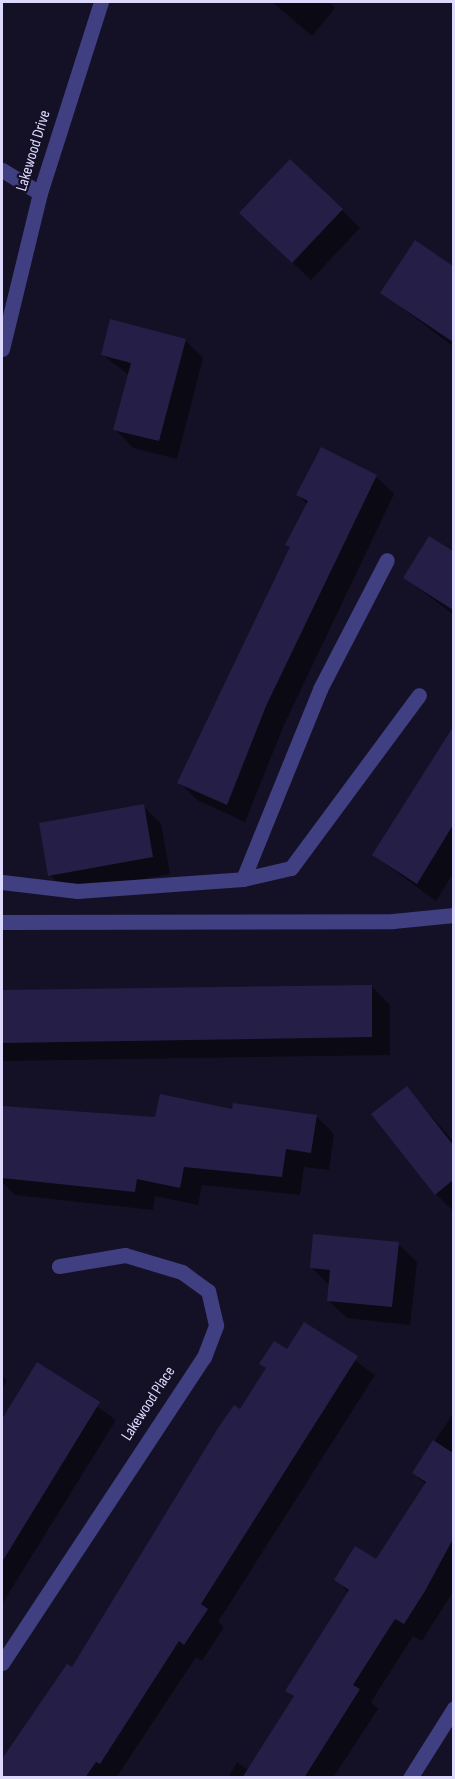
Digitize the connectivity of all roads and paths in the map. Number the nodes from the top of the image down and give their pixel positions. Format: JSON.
{"nodes":[{"id":1,"x":101,"y":2,"type":"edge"},
{"id":2,"x":2,"y":170,"type":"edge"},
{"id":3,"x":40,"y":193,"type":"junction"},
{"id":4,"x":2,"y":349,"type":"edge"},
{"id":5,"x":387,"y":560,"type":"dead end"},
{"id":6,"x":419,"y":695,"type":"dead end"},
{"id":7,"x":243,"y":879,"type":"junction"},
{"id":8,"x":2,"y":882,"type":"edge"},
{"id":9,"x":453,"y":915,"type":"edge"},
{"id":10,"x":2,"y":922,"type":"edge"},
{"id":11,"x":60,"y":1266,"type":"dead end"},
{"id":12,"x":2,"y":1663,"type":"edge"},
{"id":13,"x":453,"y":1708,"type":"edge"},
{"id":14,"x":410,"y":1778,"type":"edge"}],
"edges":[{"from":1,"to":3,"type":"street","name":"Lakewood Drive"},
{"from":2,"to":3,"type":"street"},
{"from":3,"to":4,"type":"street","name":"Lakewood Drive"},
{"from":5,"to":7,"type":"street"},
{"from":6,"to":7,"type":"street"},
{"from":7,"to":8,"type":"street"},
{"from":9,"to":10,"type":"street"},
{"from":11,"to":12,"type":"street","name":"Lakewood Place"},
{"from":13,"to":14,"type":"street"}]}
